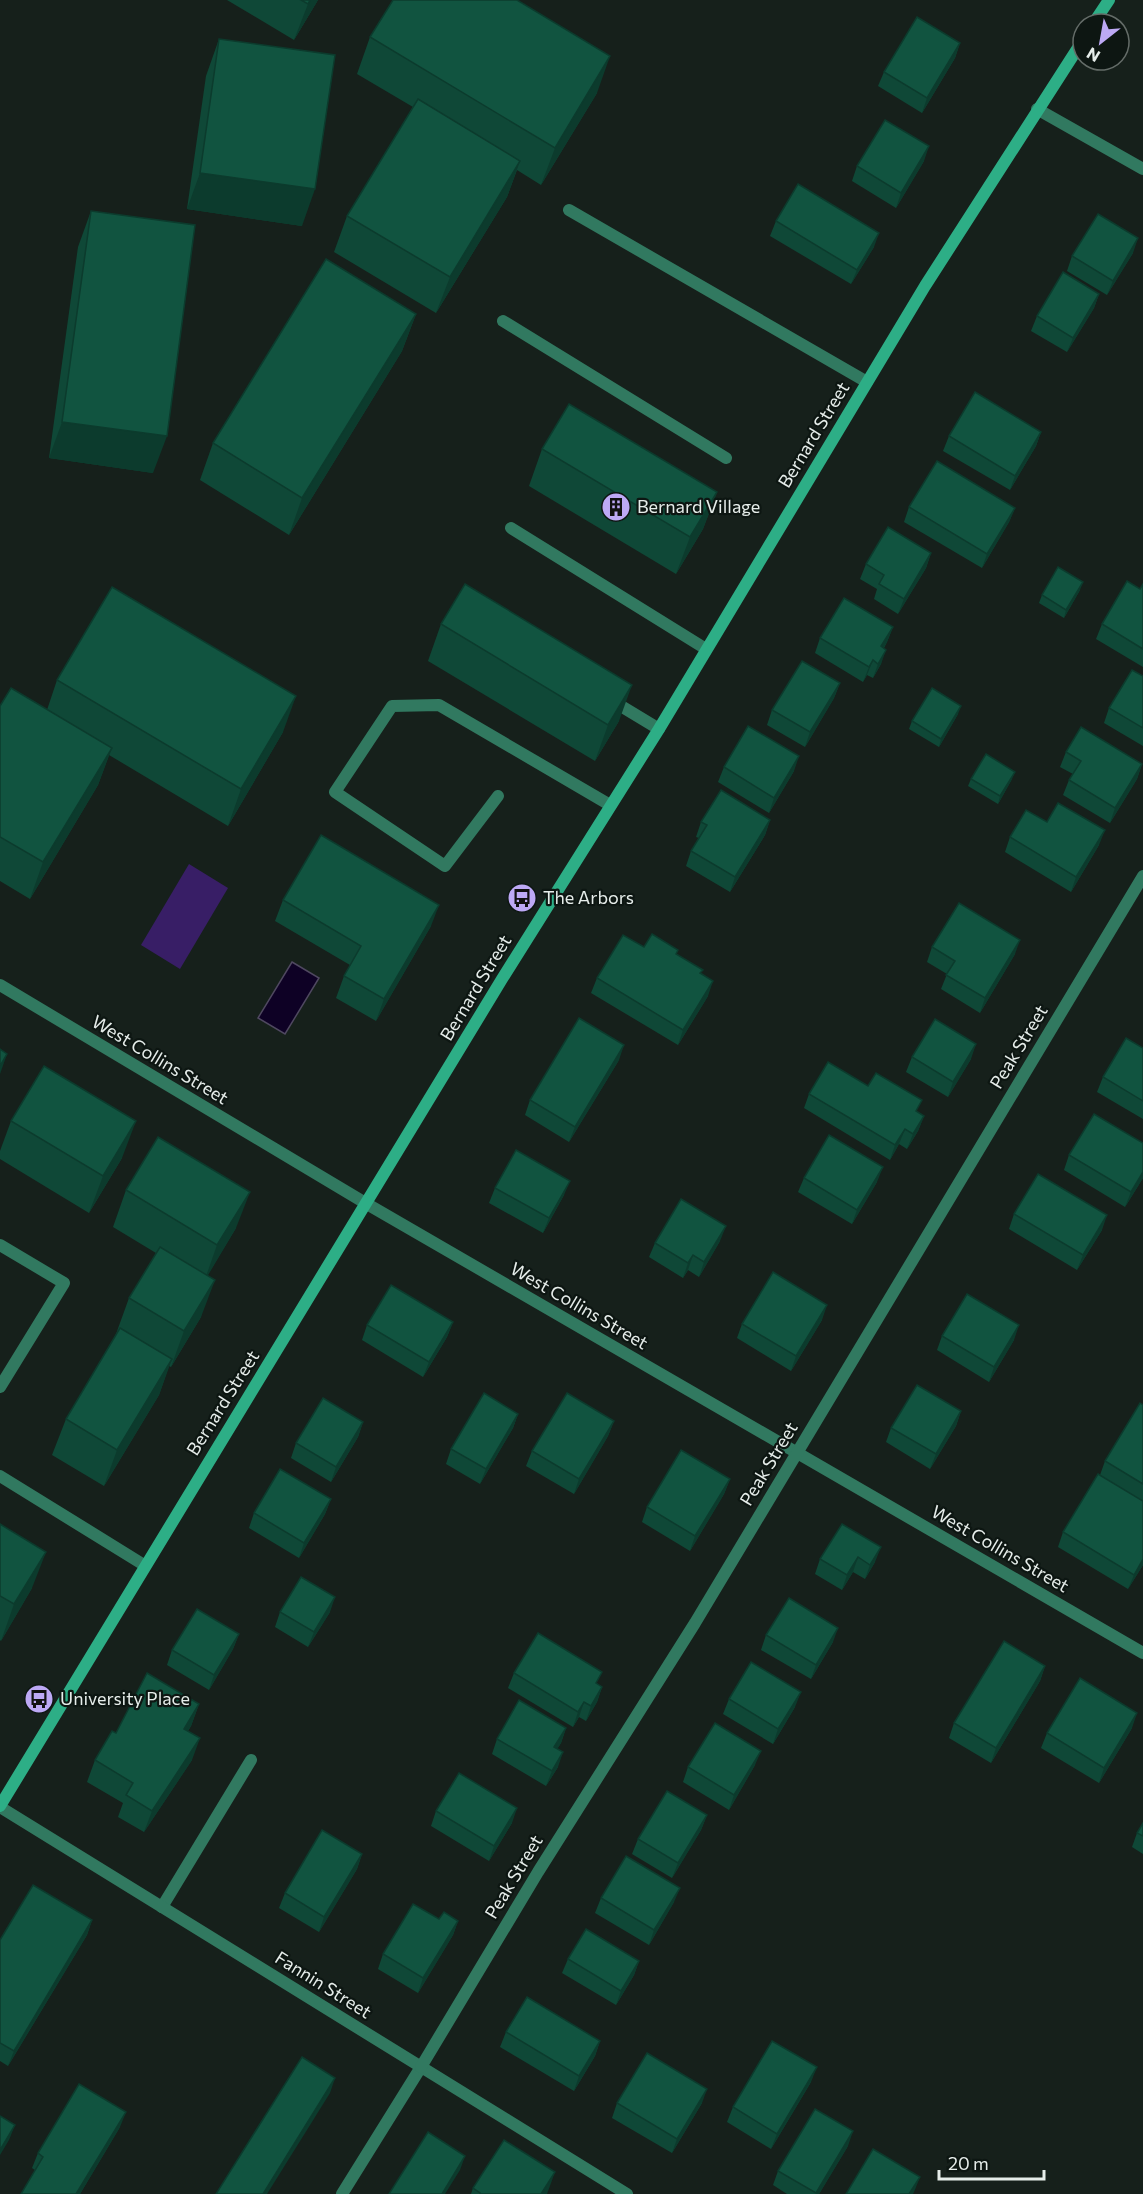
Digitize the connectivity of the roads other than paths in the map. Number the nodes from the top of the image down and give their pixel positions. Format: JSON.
{"nodes":[{"id":1,"x":1071,"y":58,"type":"edge"},
{"id":2,"x":1037,"y":109,"type":"junction"},
{"id":3,"x":1143,"y":169,"type":"edge"},
{"id":4,"x":569,"y":210,"type":"dead end"},
{"id":5,"x":503,"y":321,"type":"dead end"},
{"id":6,"x":867,"y":382,"type":"junction"},
{"id":7,"x":726,"y":458,"type":"dead end"},
{"id":8,"x":511,"y":528,"type":"dead end"},
{"id":9,"x":706,"y":649,"type":"junction"},
{"id":10,"x":598,"y":693,"type":"edge"},
{"id":11,"x":659,"y":729,"type":"junction"},
{"id":12,"x":498,"y":796,"type":"dead end"},
{"id":13,"x":610,"y":805,"type":"junction"},
{"id":14,"x":1143,"y":876,"type":"edge"},
{"id":15,"x":0,"y":985,"type":"edge"},
{"id":16,"x":367,"y":1204,"type":"junction"},
{"id":17,"x":0,"y":1245,"type":"edge"},
{"id":18,"x":0,"y":1387,"type":"edge"},
{"id":19,"x":796,"y":1452,"type":"junction"},
{"id":20,"x":0,"y":1476,"type":"edge"},
{"id":21,"x":144,"y":1565,"type":"junction"},
{"id":22,"x":1143,"y":1653,"type":"edge"},
{"id":23,"x":251,"y":1760,"type":"dead end"},
{"id":24,"x":0,"y":1806,"type":"edge"},
{"id":25,"x":162,"y":1907,"type":"junction"},
{"id":26,"x":421,"y":2067,"type":"junction"},
{"id":27,"x":342,"y":2194,"type":"edge"},
{"id":28,"x":627,"y":2194,"type":"edge"}],
"edges":[{"from":1,"to":2,"type":"street","name":"Bernard Street"},
{"from":2,"to":3,"type":"street"},
{"from":2,"to":6,"type":"street","name":"Bernard Street"},
{"from":4,"to":6,"type":"street"},
{"from":5,"to":7,"type":"street"},
{"from":6,"to":9,"type":"street","name":"Bernard Street"},
{"from":8,"to":9,"type":"street"},
{"from":9,"to":11,"type":"street","name":"Bernard Street"},
{"from":10,"to":11,"type":"street"},
{"from":11,"to":13,"type":"street","name":"Bernard Street"},
{"from":12,"to":13,"type":"street"},
{"from":13,"to":16,"type":"street","name":"Bernard Street"},
{"from":14,"to":19,"type":"street","name":"Peak Street"},
{"from":15,"to":16,"type":"street","name":"West Collins Street"},
{"from":16,"to":19,"type":"street","name":"West Collins Street"},
{"from":16,"to":21,"type":"street","name":"Bernard Street"},
{"from":17,"to":18,"type":"street"},
{"from":19,"to":22,"type":"street","name":"West Collins Street"},
{"from":19,"to":26,"type":"street","name":"Peak Street"},
{"from":20,"to":21,"type":"street"},
{"from":21,"to":24,"type":"street","name":"Bernard Street"},
{"from":23,"to":25,"type":"street"},
{"from":24,"to":25,"type":"street","name":"Fannin Street"},
{"from":25,"to":26,"type":"street","name":"Fannin Street"},
{"from":26,"to":27,"type":"street","name":"Peak Street"},
{"from":26,"to":28,"type":"street","name":"Fannin Street"}]}
